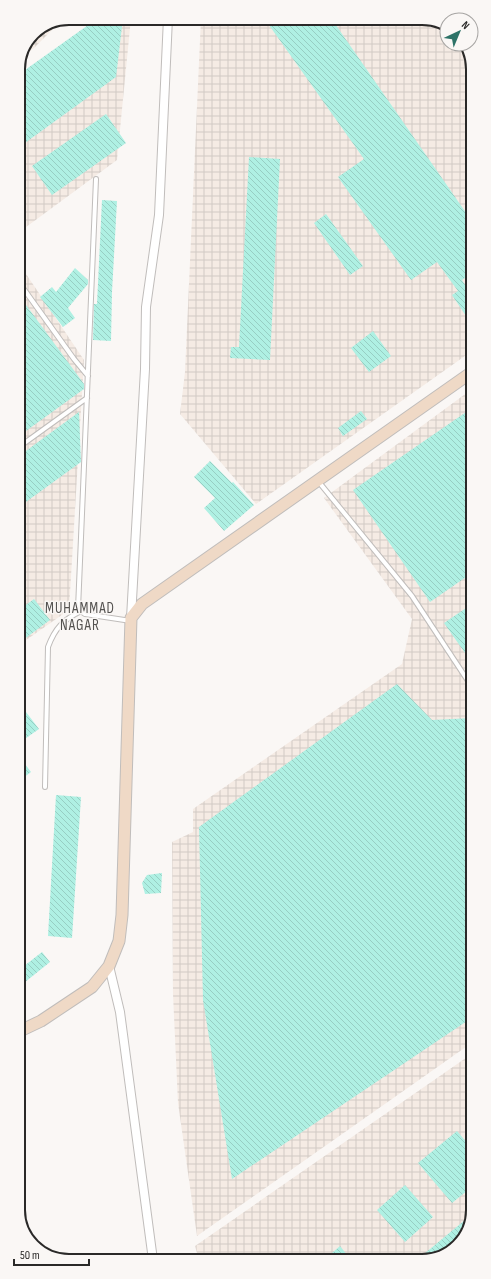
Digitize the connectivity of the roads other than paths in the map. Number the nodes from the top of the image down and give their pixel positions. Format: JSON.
{"nodes":[{"id":1,"x":168,"y":25,"type":"edge"},
{"id":2,"x":96,"y":178,"type":"dead end"},
{"id":3,"x":25,"y":291,"type":"edge"},
{"id":4,"x":88,"y":376,"type":"junction"},
{"id":5,"x":466,"y":376,"type":"edge"},
{"id":6,"x":87,"y":398,"type":"junction"},
{"id":7,"x":25,"y":442,"type":"edge"},
{"id":8,"x":318,"y":480,"type":"junction"},
{"id":9,"x":81,"y":611,"type":"junction"},
{"id":10,"x":131,"y":619,"type":"junction"},
{"id":11,"x":466,"y":678,"type":"edge"},
{"id":12,"x":46,"y":787,"type":"dead end"},
{"id":13,"x":109,"y":966,"type":"junction"},
{"id":14,"x":25,"y":1029,"type":"edge"},
{"id":15,"x":152,"y":1254,"type":"edge"}],
"edges":[{"from":1,"to":10,"type":"street"},
{"from":2,"to":4,"type":"lane"},
{"from":3,"to":4,"type":"lane"},
{"from":4,"to":6,"type":"lane"},
{"from":5,"to":8,"type":"street"},
{"from":6,"to":7,"type":"lane"},
{"from":6,"to":9,"type":"lane"},
{"from":8,"to":10,"type":"street"},
{"from":8,"to":11,"type":"lane"},
{"from":9,"to":10,"type":"lane"},
{"from":9,"to":12,"type":"lane"},
{"from":10,"to":13,"type":"street"},
{"from":13,"to":14,"type":"street"},
{"from":13,"to":15,"type":"street"}]}
